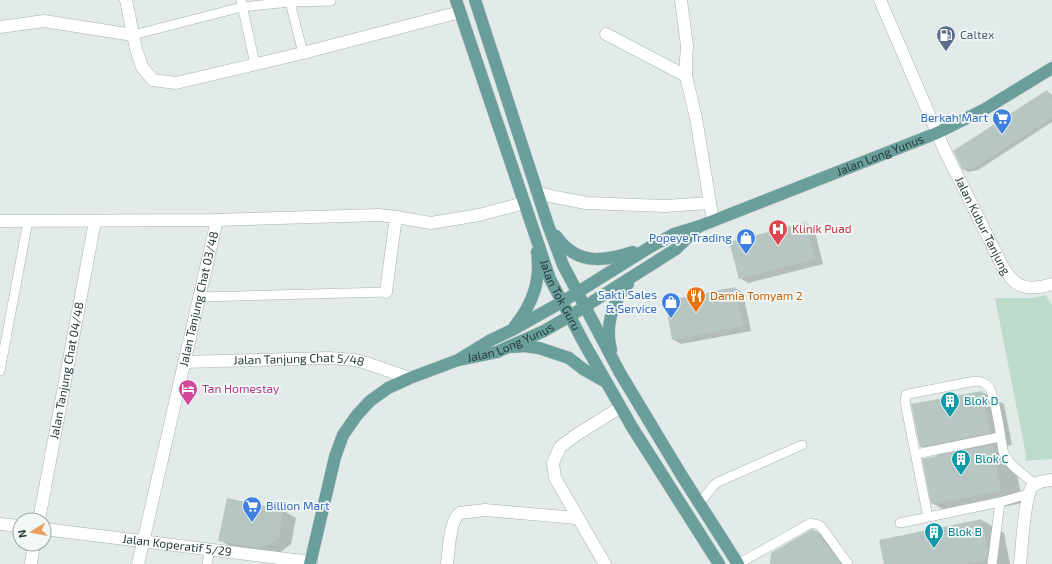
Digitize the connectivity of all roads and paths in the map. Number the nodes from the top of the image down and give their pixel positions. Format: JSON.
{"nodes":[{"id":1,"x":126,"y":0,"type":"edge"},
{"id":2,"x":456,"y":0,"type":"edge"},
{"id":3,"x":475,"y":0,"type":"edge"},
{"id":4,"x":681,"y":0,"type":"edge"},
{"id":5,"x":880,"y":0,"type":"edge"},
{"id":6,"x":332,"y":1,"type":"edge"},
{"id":7,"x":290,"y":2,"type":"junction"},
{"id":8,"x":242,"y":4,"type":"edge"},
{"id":9,"x":460,"y":12,"type":"junction"},
{"id":10,"x":0,"y":27,"type":"edge"},
{"id":11,"x":606,"y":34,"type":"dead end"},
{"id":12,"x":133,"y":35,"type":"junction"},
{"id":13,"x":303,"y":53,"type":"junction"},
{"id":14,"x":255,"y":64,"type":"junction"},
{"id":15,"x":1052,"y":68,"type":"edge"},
{"id":16,"x":686,"y":76,"type":"junction"},
{"id":17,"x":937,"y":133,"type":"junction"},
{"id":18,"x":538,"y":192,"type":"junction"},
{"id":19,"x":524,"y":203,"type":"junction"},
{"id":20,"x":710,"y":203,"type":"junction"},
{"id":21,"x":396,"y":217,"type":"junction"},
{"id":22,"x":217,"y":220,"type":"junction"},
{"id":23,"x":0,"y":221,"type":"edge"},
{"id":24,"x":28,"y":221,"type":"junction"},
{"id":25,"x":95,"y":221,"type":"junction"},
{"id":26,"x":713,"y":221,"type":"junction"},
{"id":27,"x":548,"y":225,"type":"junction"},
{"id":28,"x":700,"y":226,"type":"junction"},
{"id":29,"x":534,"y":233,"type":"junction"},
{"id":30,"x":650,"y":247,"type":"junction"},
{"id":31,"x":648,"y":266,"type":"junction"},
{"id":32,"x":1052,"y":284,"type":"edge"},
{"id":33,"x":386,"y":292,"type":"joint"},
{"id":34,"x":578,"y":292,"type":"junction"},
{"id":35,"x":199,"y":297,"type":"junction"},
{"id":36,"x":562,"y":302,"type":"junction"},
{"id":37,"x":586,"y":307,"type":"junction"},
{"id":38,"x":570,"y":316,"type":"junction"},
{"id":39,"x":512,"y":330,"type":"junction"},
{"id":40,"x":508,"y":348,"type":"junction"},
{"id":41,"x":458,"y":360,"type":"junction"},
{"id":42,"x":184,"y":362,"type":"junction"},
{"id":43,"x":0,"y":371,"type":"edge"},
{"id":44,"x":620,"y":372,"type":"junction"},
{"id":45,"x":410,"y":378,"type":"junction"},
{"id":46,"x":607,"y":383,"type":"junction"},
{"id":47,"x":621,"y":407,"type":"junction"},
{"id":48,"x":1000,"y":437,"type":"junction"},
{"id":49,"x":802,"y":446,"type":"dead end"},
{"id":50,"x":916,"y":454,"type":"junction"},
{"id":51,"x":1052,"y":480,"type":"edge"},
{"id":52,"x":1032,"y":489,"type":"junction"},
{"id":53,"x":1000,"y":502,"type":"junction"},
{"id":54,"x":699,"y":504,"type":"junction"},
{"id":55,"x":40,"y":512,"type":"edge"},
{"id":56,"x":928,"y":517,"type":"junction"},
{"id":57,"x":577,"y":518,"type":"junction"},
{"id":58,"x":900,"y":523,"type":"dead end"},
{"id":59,"x":0,"y":524,"type":"edge"},
{"id":60,"x":12,"y":525,"type":"edge"},
{"id":61,"x":52,"y":530,"type":"edge"},
{"id":62,"x":143,"y":542,"type":"junction"},
{"id":63,"x":210,"y":549,"type":"junction"},
{"id":64,"x":32,"y":552,"type":"edge"},
{"id":65,"x":288,"y":562,"type":"edge"},
{"id":66,"x":310,"y":563,"type":"edge"},
{"id":67,"x":30,"y":564,"type":"edge"},
{"id":68,"x":138,"y":564,"type":"edge"},
{"id":69,"x":207,"y":564,"type":"edge"},
{"id":70,"x":448,"y":564,"type":"edge"},
{"id":71,"x":605,"y":564,"type":"edge"},
{"id":72,"x":719,"y":564,"type":"edge"},
{"id":73,"x":738,"y":564,"type":"edge"},
{"id":74,"x":848,"y":564,"type":"edge"},
{"id":75,"x":992,"y":564,"type":"edge"},
{"id":76,"x":1020,"y":564,"type":"edge"}],
"edges":[{"from":1,"to":12,"type":"street"},
{"from":2,"to":9,"type":"main road","name":"Jalan Tok Guru"},
{"from":3,"to":18,"type":"main road","name":"Jalan Tok Guru"},
{"from":4,"to":16,"type":"street"},
{"from":5,"to":17,"type":"street","name":"Jalan Kubur Tanjung"},
{"from":6,"to":7,"type":"lane"},
{"from":7,"to":8,"type":"lane"},
{"from":7,"to":13,"type":"lane"},
{"from":8,"to":12,"type":"lane"},
{"from":8,"to":14,"type":"lane"},
{"from":9,"to":13,"type":"street"},
{"from":9,"to":19,"type":"main road","name":"Jalan Tok Guru"},
{"from":10,"to":12,"type":"street"},
{"from":11,"to":16,"type":"street"},
{"from":12,"to":14,"type":"street"},
{"from":13,"to":14,"type":"street"},
{"from":15,"to":17,"type":"main road","name":"Jalan Long Yunus"},
{"from":16,"to":20,"type":"street"},
{"from":17,"to":26,"type":"main road","name":"Jalan Long Yunus"},
{"from":17,"to":32,"type":"street","name":"Jalan Kubur Tanjung"},
{"from":18,"to":20,"type":"street"},
{"from":18,"to":27,"type":"main road","name":"Jalan Tok Guru"},
{"from":19,"to":21,"type":"street"},
{"from":19,"to":29,"type":"main road","name":"Jalan Tok Guru"},
{"from":20,"to":26,"type":"street"},
{"from":21,"to":22,"type":"street"},
{"from":21,"to":33,"type":"street"},
{"from":22,"to":25,"type":"street"},
{"from":22,"to":35,"type":"street","name":"Jalan Tanjung Chat 03/48"},
{"from":23,"to":24,"type":"street"},
{"from":24,"to":25,"type":"street"},
{"from":24,"to":43,"type":"lane"},
{"from":25,"to":55,"type":"street","name":"Jalan Tanjung Chat 04/48"},
{"from":26,"to":28,"type":"main road","name":"Jalan Long Yunus"},
{"from":27,"to":30,"type":"main road"},
{"from":27,"to":34,"type":"main road","name":"Jalan Tok Guru"},
{"from":28,"to":30,"type":"main road","name":"Jalan Long Yunus"},
{"from":28,"to":31,"type":"main road","name":"Jalan Long Yunus"},
{"from":29,"to":36,"type":"main road","name":"Jalan Tok Guru"},
{"from":29,"to":39,"type":"main road"},
{"from":30,"to":34,"type":"main road","name":"Jalan Long Yunus"},
{"from":31,"to":37,"type":"main road","name":"Jalan Long Yunus"},
{"from":31,"to":44,"type":"main road"},
{"from":33,"to":35,"type":"lane"},
{"from":34,"to":36,"type":"main road","name":"Jalan Long Yunus"},
{"from":34,"to":37,"type":"main road","name":"Jalan Tok Guru"},
{"from":35,"to":42,"type":"street","name":"Jalan Tanjung Chat 03/48"},
{"from":36,"to":38,"type":"main road","name":"Jalan Tok Guru"},
{"from":36,"to":39,"type":"main road","name":"Jalan Long Yunus"},
{"from":37,"to":38,"type":"main road","name":"Jalan Long Yunus"},
{"from":37,"to":44,"type":"main road","name":"Jalan Tok Guru"},
{"from":38,"to":40,"type":"main road","name":"Jalan Long Yunus"},
{"from":38,"to":46,"type":"main road","name":"Jalan Tok Guru"},
{"from":39,"to":41,"type":"main road","name":"Jalan Long Yunus"},
{"from":40,"to":41,"type":"main road","name":"Jalan Long Yunus"},
{"from":40,"to":46,"type":"main road"},
{"from":41,"to":45,"type":"main road","name":"Jalan Long Yunus"},
{"from":42,"to":45,"type":"street","name":"Jalan Tanjung Chat 5/48"},
{"from":42,"to":62,"type":"street","name":"Jalan Tanjung Chat 03/48"},
{"from":44,"to":54,"type":"main road","name":"Jalan Tok Guru"},
{"from":45,"to":66,"type":"main road","name":"Jalan Long Yunus"},
{"from":46,"to":47,"type":"main road","name":"Jalan Tok Guru"},
{"from":47,"to":57,"type":"street"},
{"from":47,"to":72,"type":"main road","name":"Jalan Tok Guru"},
{"from":48,"to":50,"type":"lane"},
{"from":48,"to":50,"type":"lane"},
{"from":48,"to":52,"type":"lane"},
{"from":49,"to":54,"type":"lane"},
{"from":50,"to":56,"type":"lane"},
{"from":51,"to":52,"type":"street"},
{"from":52,"to":53,"type":"lane"},
{"from":52,"to":76,"type":"street"},
{"from":53,"to":56,"type":"lane"},
{"from":53,"to":75,"type":"lane"},
{"from":54,"to":73,"type":"main road","name":"Jalan Tok Guru"},
{"from":56,"to":58,"type":"lane"},
{"from":57,"to":70,"type":"street"},
{"from":57,"to":71,"type":"street"},
{"from":59,"to":60,"type":"street"},
{"from":61,"to":62,"type":"street","name":"Jalan Koperatif 5/29"},
{"from":62,"to":63,"type":"street","name":"Jalan Koperatif 5/29"},
{"from":62,"to":68,"type":"street","name":"Jalan Tanjung Chat 03/48"},
{"from":63,"to":65,"type":"street","name":"Jalan Koperatif 5/29"},
{"from":63,"to":69,"type":"lane"},
{"from":64,"to":67,"type":"street"},
{"from":65,"to":66,"type":"street","name":"Jalan Koperatif 5/29"},
{"from":73,"to":74,"type":"lane"}]}
